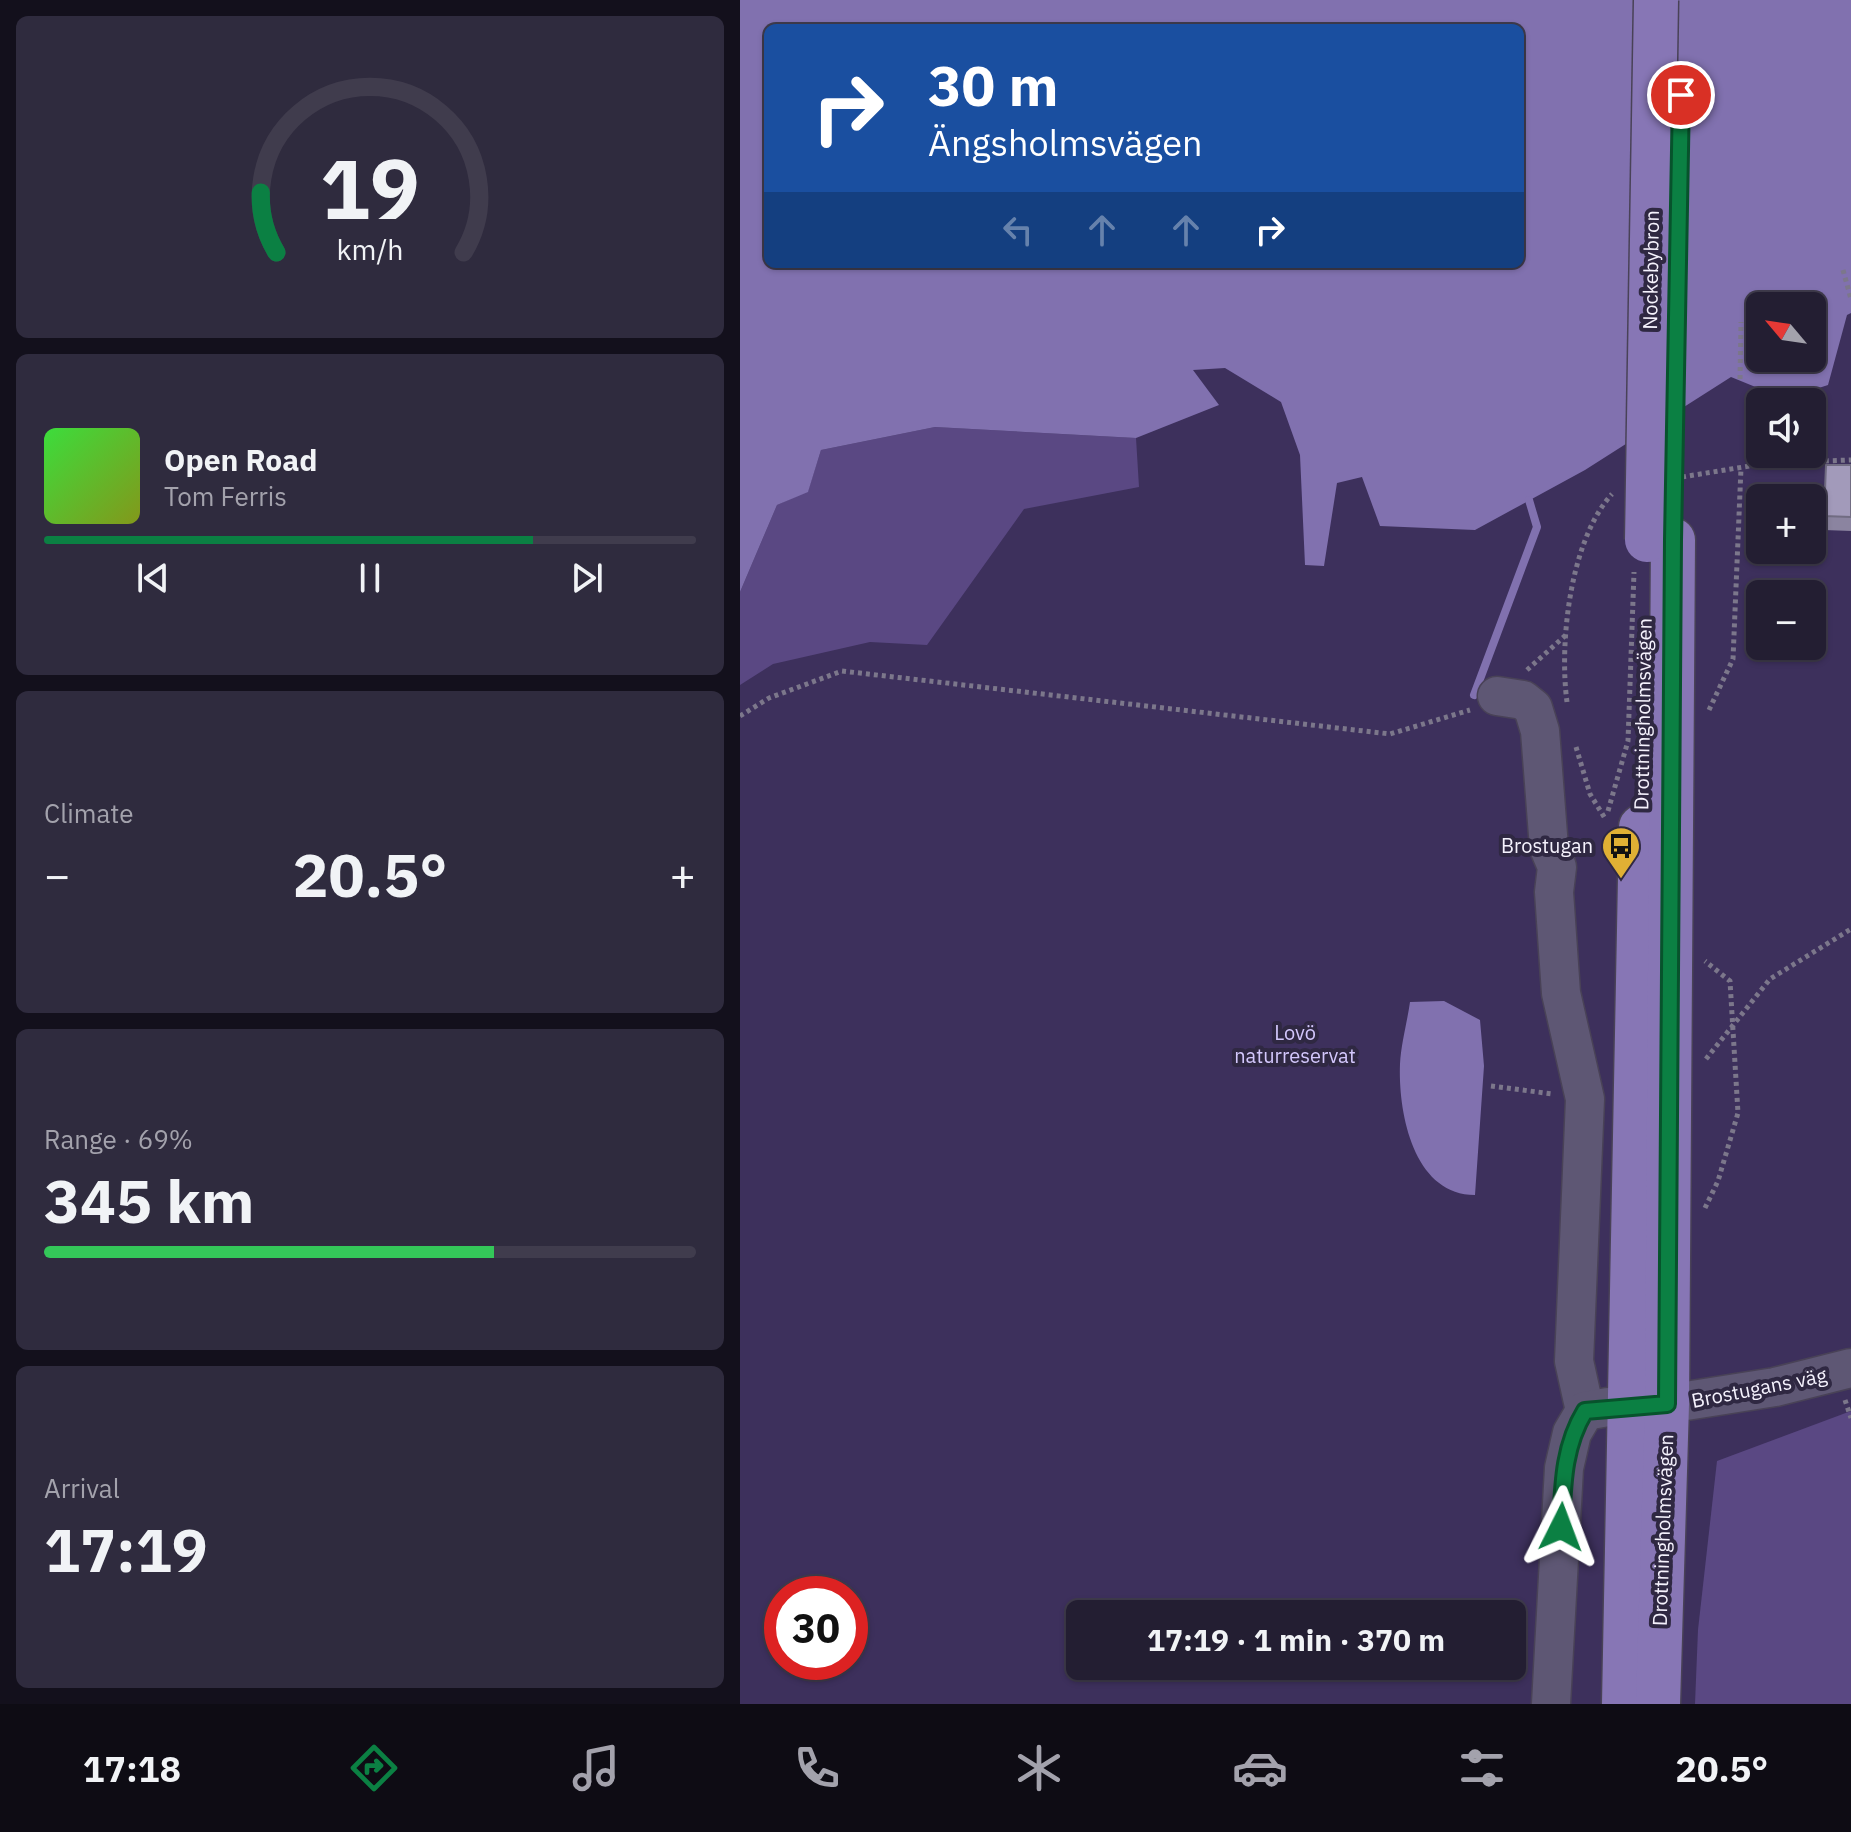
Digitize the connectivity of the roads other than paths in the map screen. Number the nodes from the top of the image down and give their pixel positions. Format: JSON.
{"nodes":[{"id":1,"x":1656,"y":0,"type":"edge"},
{"id":2,"x":1683,"y":0,"type":"edge"},
{"id":3,"x":1651,"y":550,"type":"junction"},
{"id":4,"x":1497,"y":696,"type":"road end"},
{"id":5,"x":1851,"y":1368,"type":"edge"},
{"id":6,"x":1649,"y":1405,"type":"junction"},
{"id":7,"x":1585,"y":1411,"type":"junction"},
{"id":8,"x":1551,"y":1704,"type":"edge"},
{"id":9,"x":1624,"y":1704,"type":"edge"},
{"id":10,"x":1658,"y":1704,"type":"edge"}],
"edges":[{"from":1,"to":3,"type":"main road","name":"Nockebybron","bridge":true},
{"from":2,"to":3,"type":"main road","name":"Nockebybron"},
{"from":3,"to":6,"type":"main road","name":"Drottningholmsvägen"},
{"from":4,"to":7,"type":"street"},
{"from":5,"to":6,"type":"street","name":"Brostugans väg"},
{"from":6,"to":7,"type":"street","name":"Brostugans väg"},
{"from":6,"to":9,"type":"main road","name":"Drottningholmsvägen"},
{"from":6,"to":10,"type":"main road","name":"Drottningholmsvägen"},
{"from":7,"to":8,"type":"street"}]}
